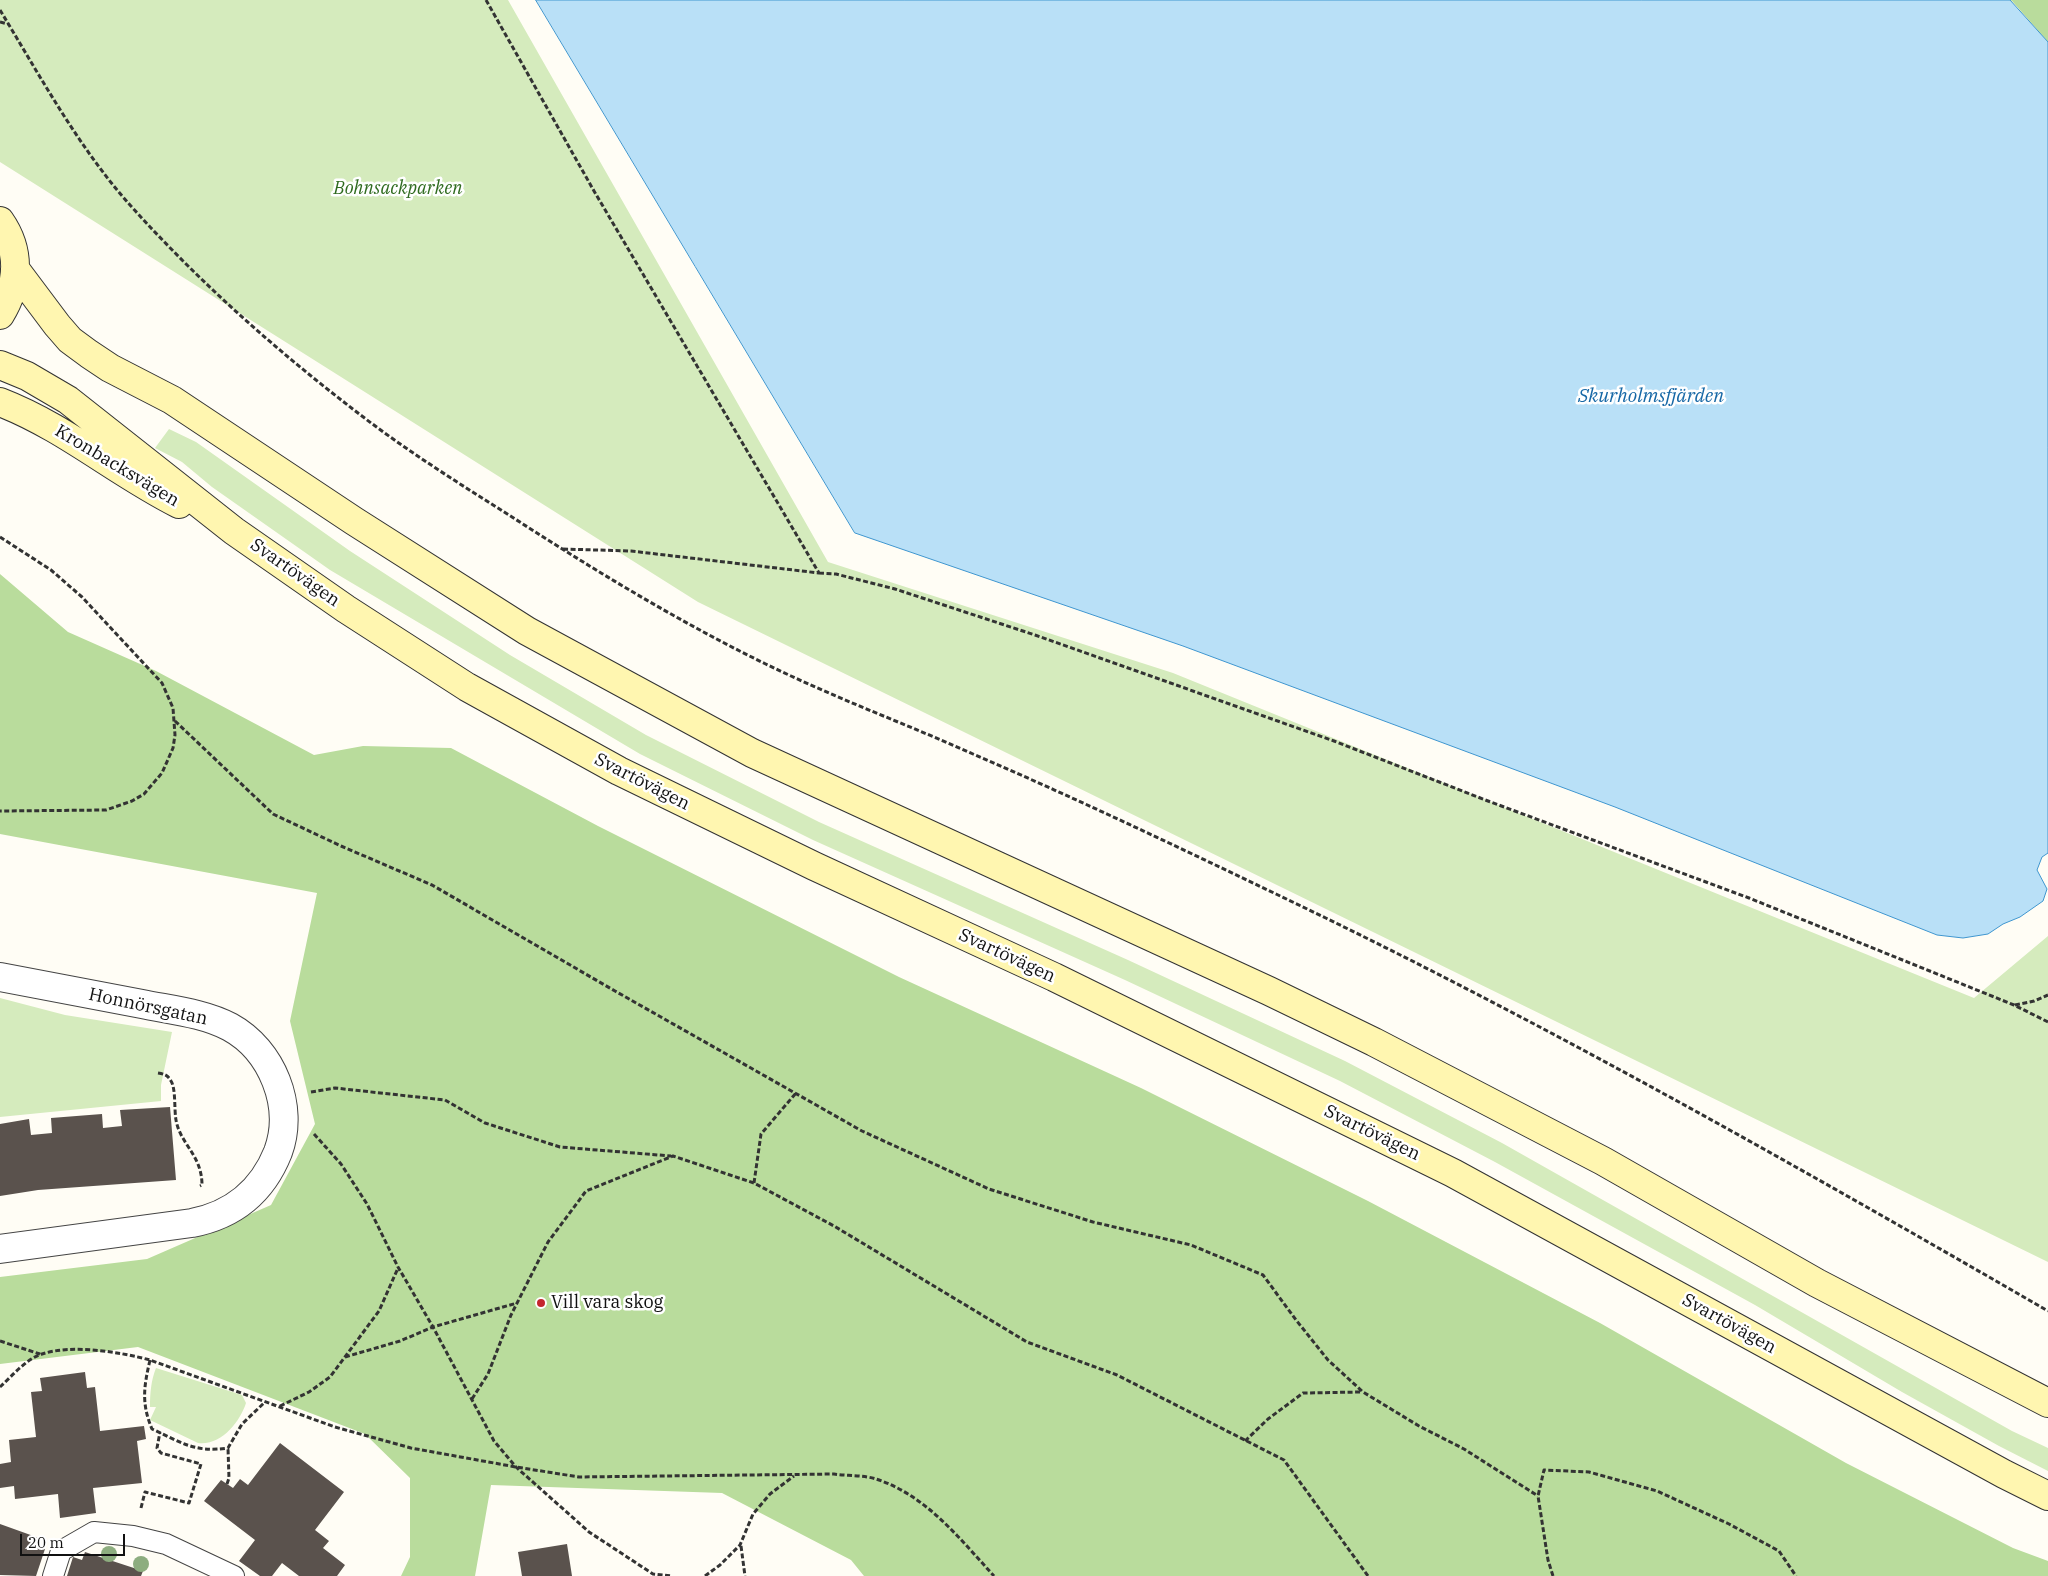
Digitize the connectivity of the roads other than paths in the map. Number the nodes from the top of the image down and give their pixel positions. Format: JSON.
{"nodes":[{"id":1,"x":0,"y":221,"type":"edge"},
{"id":2,"x":16,"y":269,"type":"junction"},
{"id":3,"x":0,"y":314,"type":"edge"},
{"id":4,"x":0,"y":366,"type":"edge"},
{"id":5,"x":0,"y":402,"type":"edge"},
{"id":6,"x":234,"y":531,"type":"junction"},
{"id":7,"x":0,"y":977,"type":"edge"},
{"id":8,"x":0,"y":1249,"type":"edge"},
{"id":9,"x":2048,"y":1403,"type":"edge"},
{"id":10,"x":2048,"y":1496,"type":"edge"},
{"id":11,"x":53,"y":1576,"type":"edge"},
{"id":12,"x":234,"y":1576,"type":"edge"}],
"edges":[{"from":1,"to":2,"type":"main road"},
{"from":2,"to":3,"type":"main road"},
{"from":2,"to":9,"type":"main road"},
{"from":4,"to":6,"type":"main road","name":"Svartövägen"},
{"from":5,"to":6,"type":"main road","name":"Kronbacksvägen"},
{"from":6,"to":10,"type":"main road","name":"Svartövägen"},
{"from":7,"to":8,"type":"street","name":"Honnörsgatan"},
{"from":11,"to":12,"type":"lane"}]}
